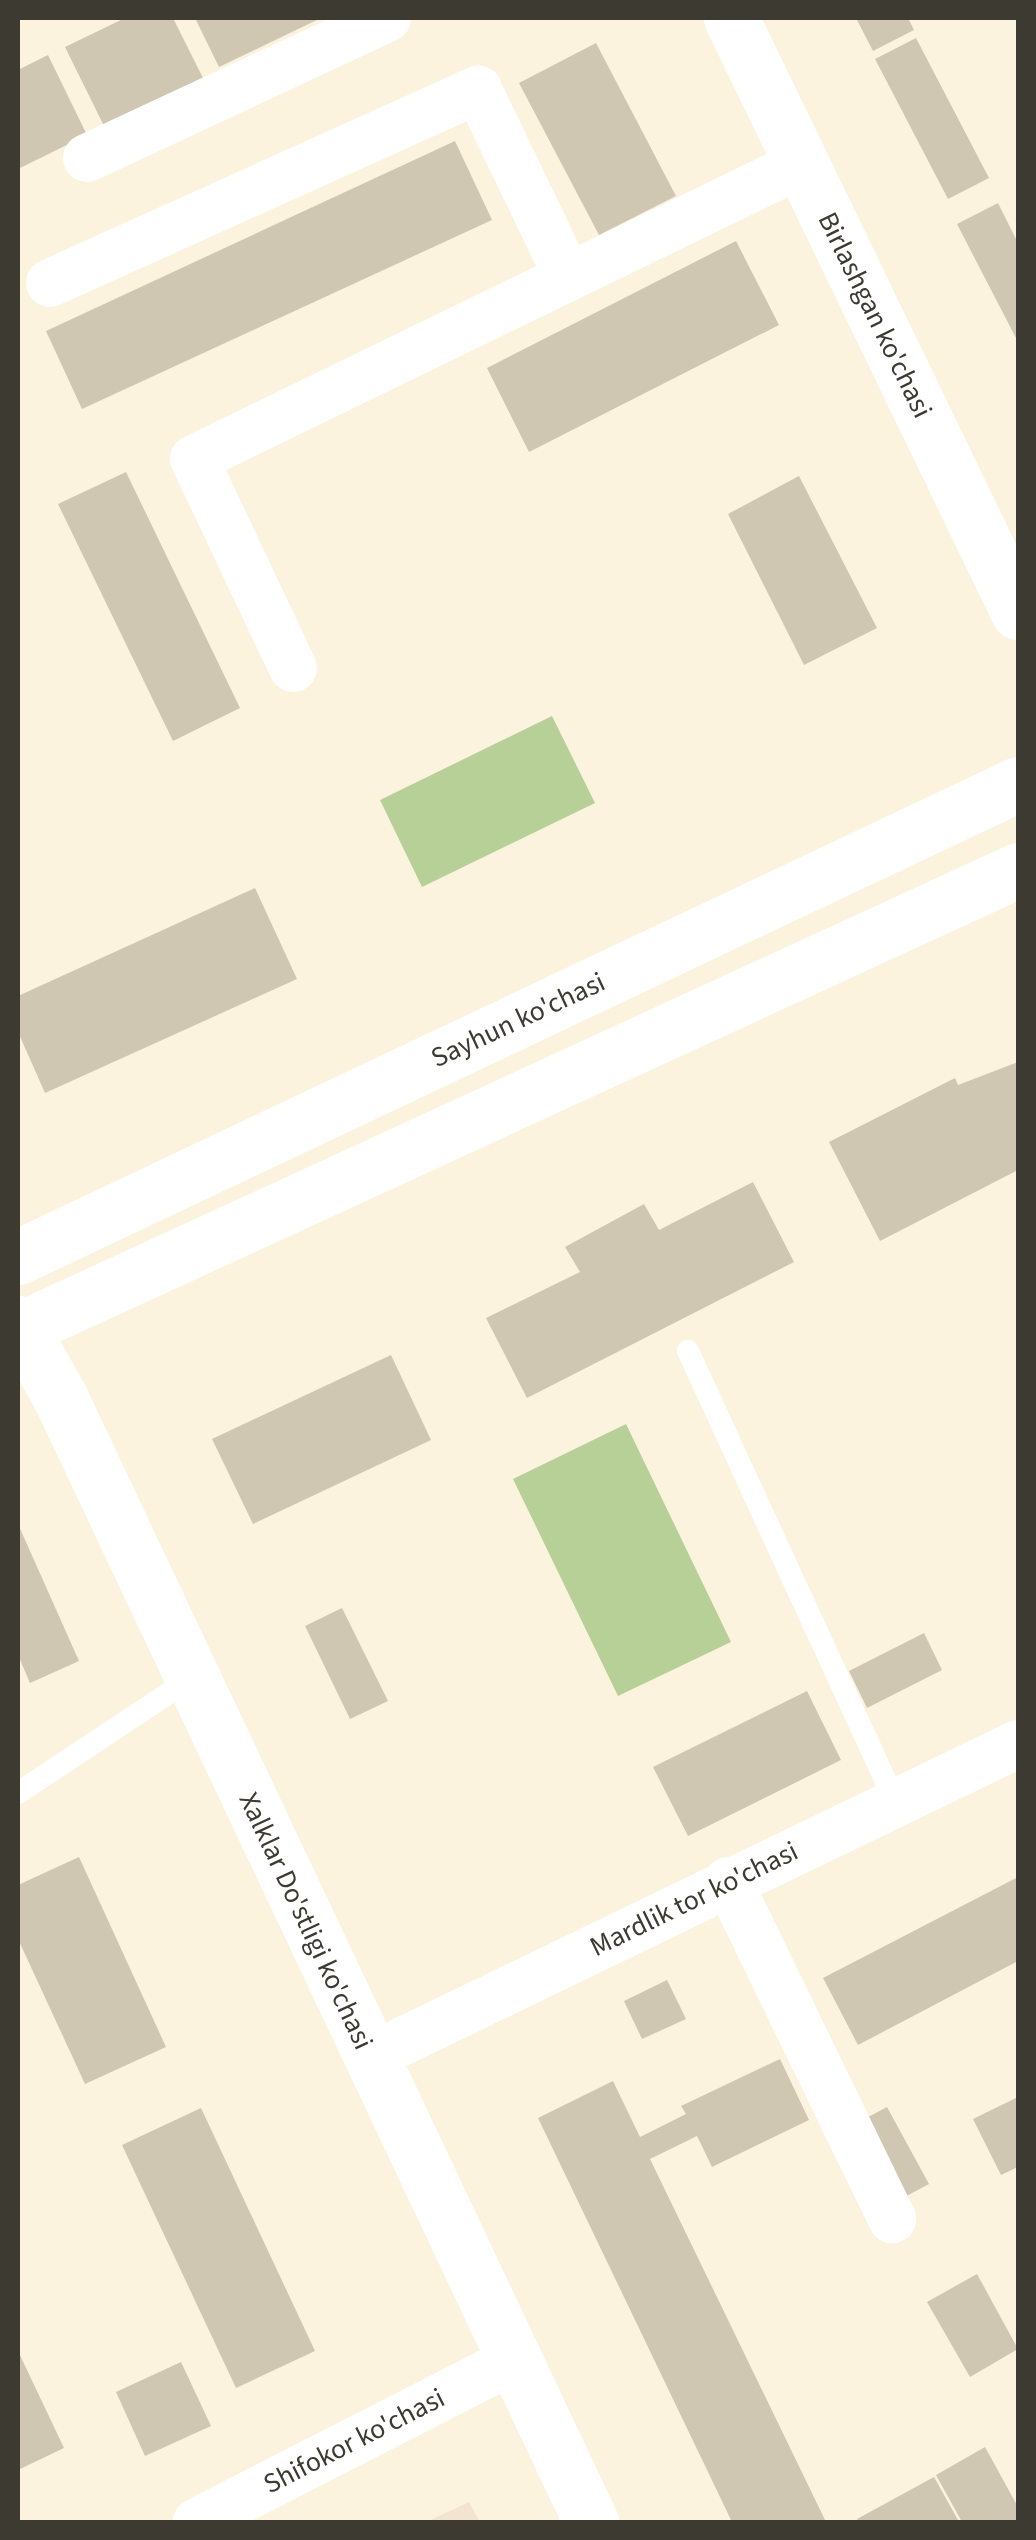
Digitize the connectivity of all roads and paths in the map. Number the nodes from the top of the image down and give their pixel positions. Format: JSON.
{"nodes":[{"id":1,"x":386,"y":18,"type":"edge"},
{"id":2,"x":732,"y":18,"type":"edge"},
{"id":3,"x":87,"y":158,"type":"dead end"},
{"id":4,"x":801,"y":164,"type":"junction"},
{"id":5,"x":568,"y":278,"type":"junction"},
{"id":6,"x":50,"y":283,"type":"dead end"},
{"id":7,"x":1012,"y":580,"type":"edge"},
{"id":8,"x":293,"y":668,"type":"dead end"},
{"id":9,"x":1018,"y":784,"type":"edge"},
{"id":10,"x":1018,"y":870,"type":"edge"},
{"id":11,"x":18,"y":1256,"type":"edge"},
{"id":12,"x":18,"y":1327,"type":"edge"},
{"id":13,"x":688,"y":1351,"type":"dead end"},
{"id":14,"x":192,"y":1678,"type":"junction"},
{"id":15,"x":1018,"y":1744,"type":"edge"},
{"id":16,"x":18,"y":1793,"type":"edge"},
{"id":17,"x":896,"y":1802,"type":"junction"},
{"id":18,"x":728,"y":1881,"type":"junction"},
{"id":19,"x":370,"y":2057,"type":"junction"},
{"id":20,"x":892,"y":2219,"type":"dead end"},
{"id":21,"x":512,"y":2360,"type":"junction"},
{"id":22,"x":197,"y":2522,"type":"edge"},
{"id":23,"x":590,"y":2522,"type":"edge"}],
"edges":[{"from":1,"to":3,"type":"street"},
{"from":2,"to":4,"type":"street","name":"Birlashgan ko'chasi"},
{"from":4,"to":5,"type":"street"},
{"from":4,"to":7,"type":"street","name":"Birlashgan ko'chasi"},
{"from":5,"to":6,"type":"street"},
{"from":5,"to":8,"type":"street"},
{"from":9,"to":11,"type":"street","name":"Sayhun ko'chasi"},
{"from":10,"to":12,"type":"street"},
{"from":12,"to":14,"type":"street","name":"Xalklar Do'stligi ko'chasi"},
{"from":13,"to":17,"type":"lane"},
{"from":14,"to":16,"type":"lane"},
{"from":14,"to":19,"type":"street","name":"Xalklar Do'stligi ko'chasi"},
{"from":15,"to":17,"type":"street","name":"Mardlik tor ko'chasi"},
{"from":17,"to":18,"type":"street","name":"Mardlik tor ko'chasi"},
{"from":18,"to":19,"type":"street","name":"Mardlik tor ko'chasi"},
{"from":18,"to":20,"type":"street"},
{"from":19,"to":21,"type":"street","name":"Xalklar Do'stligi ko'chasi"},
{"from":21,"to":22,"type":"street","name":"Shifokor ko'chasi"},
{"from":21,"to":23,"type":"street","name":"Xalklar Do'stligi ko'chasi"}]}
